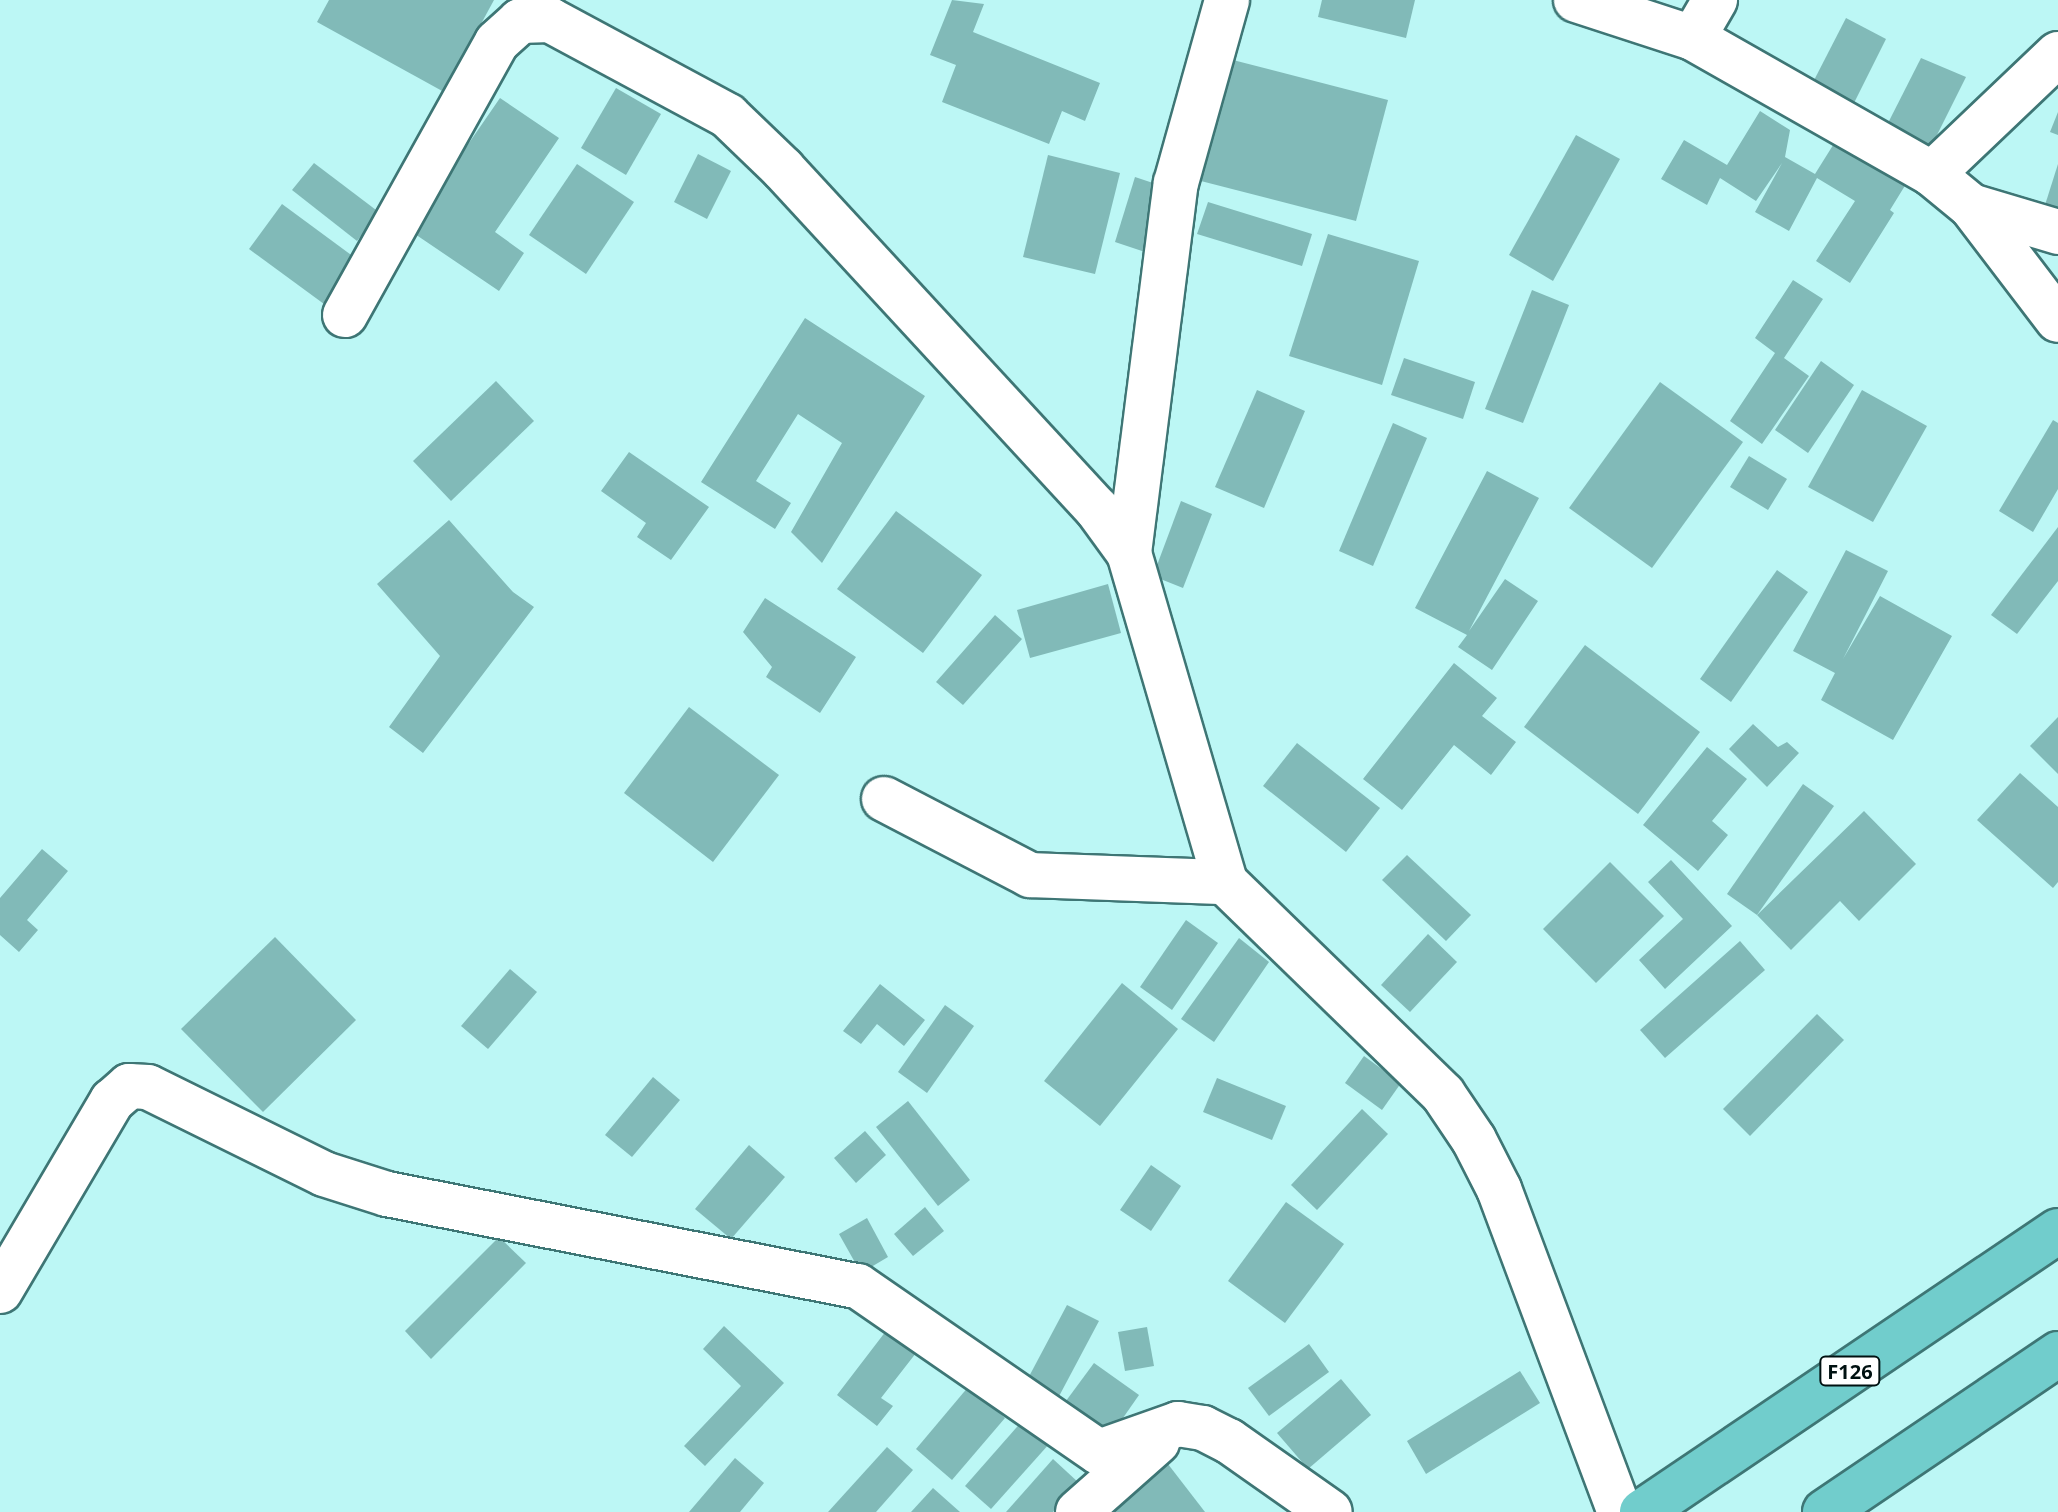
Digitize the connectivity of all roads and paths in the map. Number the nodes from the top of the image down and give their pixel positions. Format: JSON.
{"nodes":[{"id":1,"x":1227,"y":0,"type":"edge"},
{"id":2,"x":1576,"y":0,"type":"edge"},
{"id":3,"x":1715,"y":0,"type":"edge"},
{"id":4,"x":1693,"y":38,"type":"junction"},
{"id":5,"x":2058,"y":54,"type":"edge"},
{"id":6,"x":1932,"y":174,"type":"junction"},
{"id":7,"x":1971,"y":206,"type":"junction"},
{"id":8,"x":2058,"y":232,"type":"edge"},
{"id":9,"x":345,"y":315,"type":"dead end"},
{"id":10,"x":2058,"y":320,"type":"edge"},
{"id":11,"x":1129,"y":553,"type":"junction"},
{"id":12,"x":884,"y":799,"type":"dead end"},
{"id":13,"x":1225,"y":882,"type":"junction"},
{"id":14,"x":2058,"y":1231,"type":"edge"},
{"id":15,"x":0,"y":1291,"type":"edge"},
{"id":16,"x":2058,"y":1354,"type":"edge"},
{"id":17,"x":1178,"y":1424,"type":"junction"},
{"id":18,"x":1078,"y":1512,"type":"edge"},
{"id":19,"x":1330,"y":1512,"type":"edge"},
{"id":20,"x":1620,"y":1512,"type":"edge"},
{"id":21,"x":1642,"y":1512,"type":"edge"},
{"id":22,"x":1825,"y":1512,"type":"edge"}],
"edges":[{"from":1,"to":11,"type":"street"},
{"from":2,"to":4,"type":"street"},
{"from":3,"to":4,"type":"street"},
{"from":4,"to":6,"type":"street"},
{"from":5,"to":6,"type":"street"},
{"from":6,"to":7,"type":"street"},
{"from":7,"to":8,"type":"street"},
{"from":7,"to":10,"type":"street"},
{"from":9,"to":11,"type":"street"},
{"from":11,"to":13,"type":"street"},
{"from":12,"to":13,"type":"street"},
{"from":13,"to":20,"type":"street"},
{"from":14,"to":21,"type":"main road","number":"F126"},
{"from":15,"to":17,"type":"street"},
{"from":16,"to":22,"type":"main road"},
{"from":17,"to":18,"type":"street"},
{"from":17,"to":19,"type":"street"}]}
